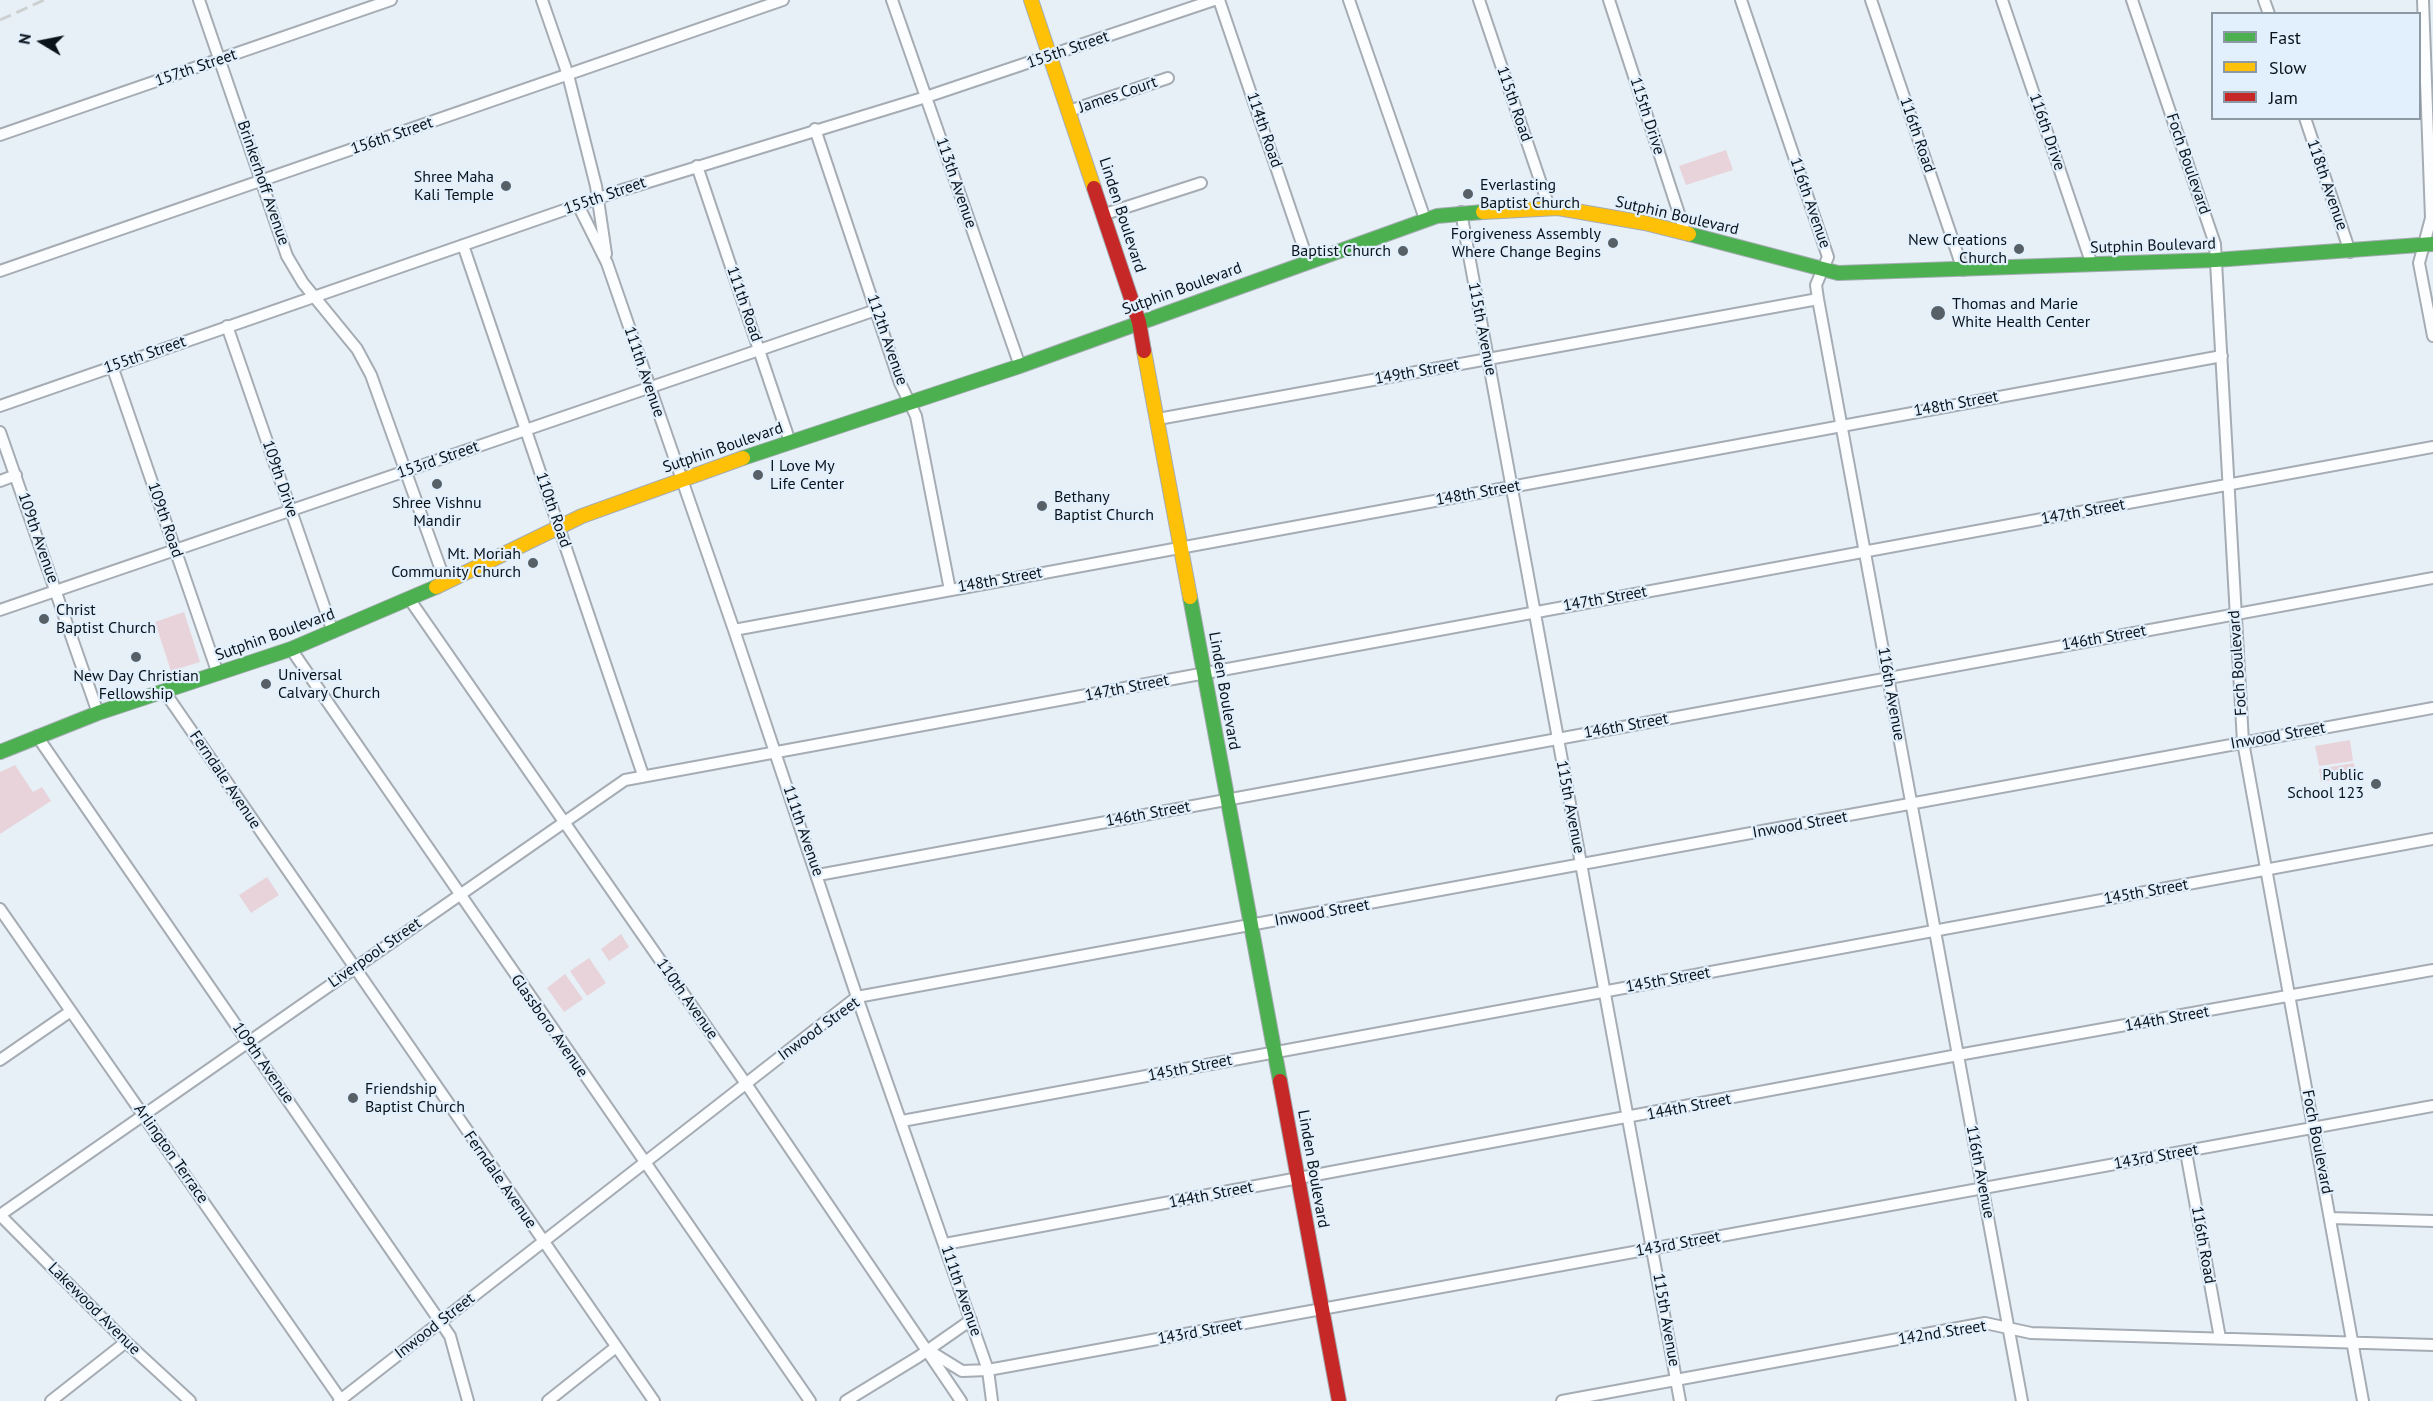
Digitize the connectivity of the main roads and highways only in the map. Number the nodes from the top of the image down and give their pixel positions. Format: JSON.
{"nodes":[{"id":1,"x":1031,"y":0,"type":"edge"},
{"id":2,"x":2428,"y":244,"type":"edge"},
{"id":3,"x":1139,"y":322,"type":"junction"},
{"id":4,"x":0,"y":752,"type":"edge"},
{"id":5,"x":1339,"y":1401,"type":"edge"}],
"edges":[{"from":1,"to":3,"type":"main road","name":"Linden Boulevard"},
{"from":2,"to":3,"type":"main road","name":"Sutphin Boulevard"},
{"from":3,"to":4,"type":"main road","name":"Sutphin Boulevard"},
{"from":3,"to":5,"type":"main road","name":"Linden Boulevard"}]}
